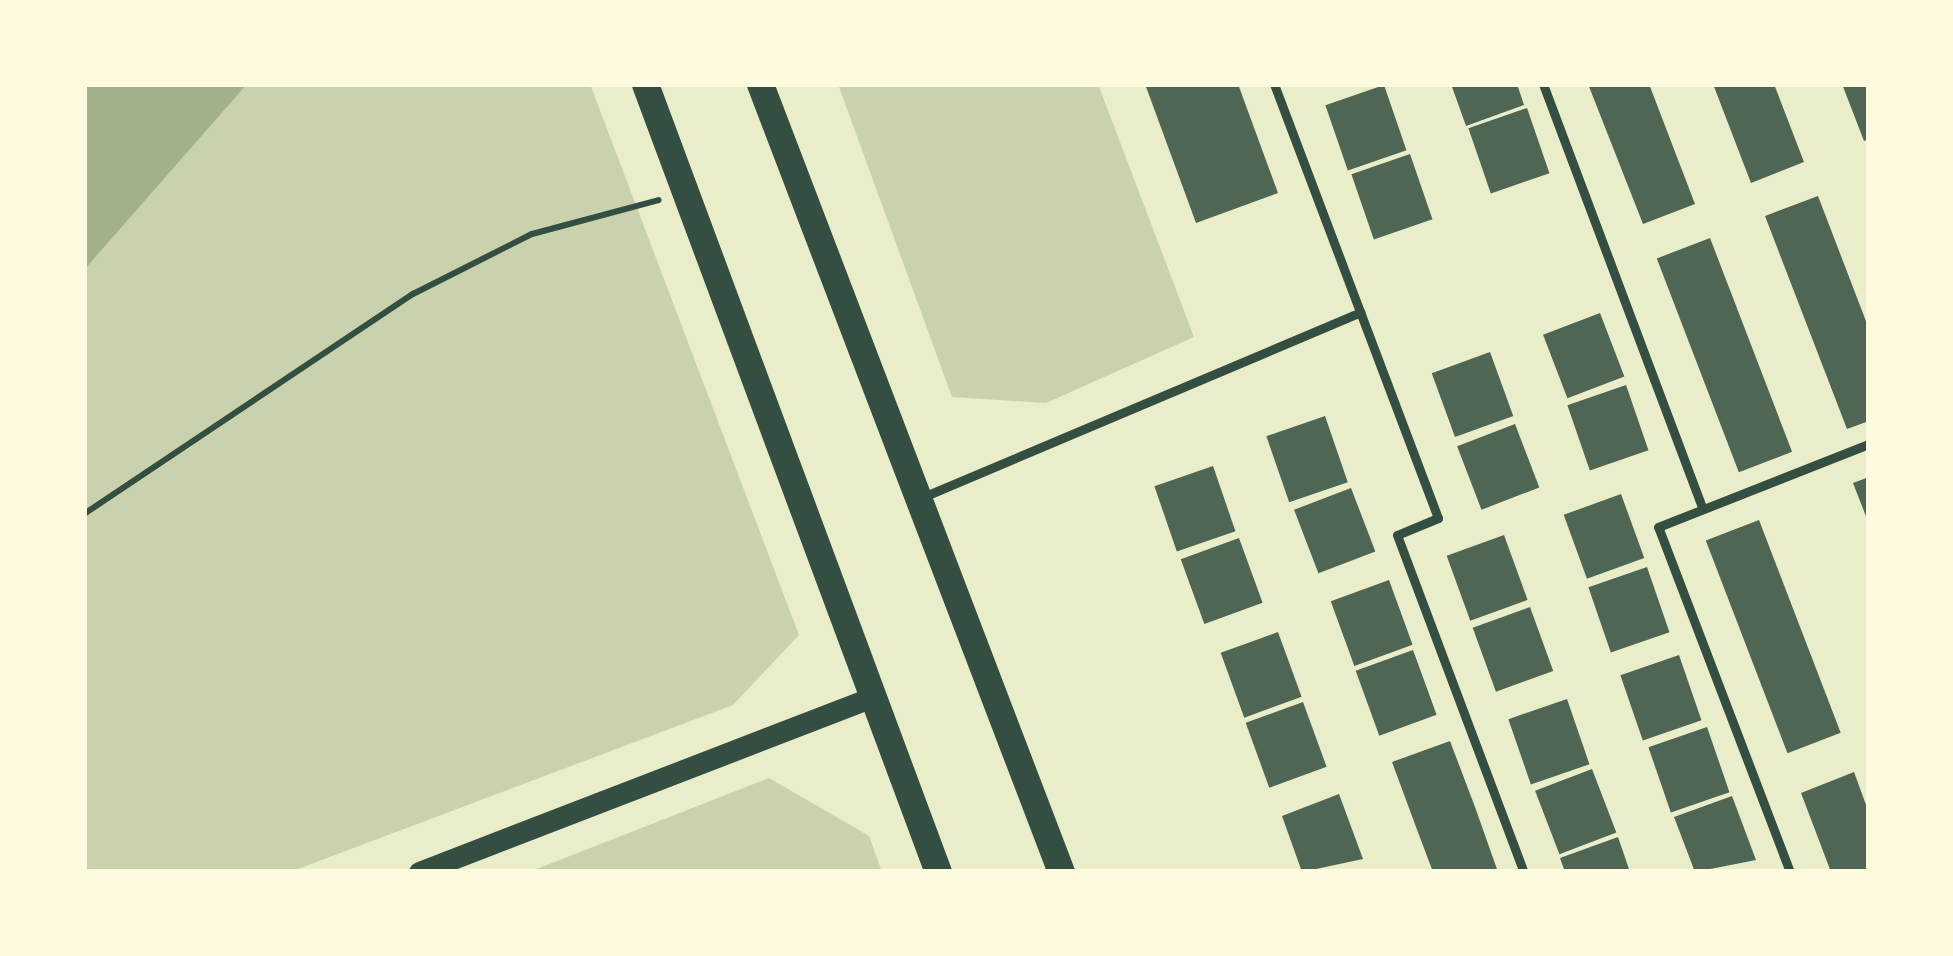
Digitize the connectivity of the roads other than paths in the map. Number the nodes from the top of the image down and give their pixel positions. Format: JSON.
{"nodes":[{"id":1,"x":645,"y":84,"type":"edge"},
{"id":2,"x":760,"y":84,"type":"edge"},
{"id":3,"x":1274,"y":84,"type":"edge"},
{"id":4,"x":1543,"y":84,"type":"edge"},
{"id":5,"x":1360,"y":312,"type":"junction"},
{"id":6,"x":1869,"y":444,"type":"edge"},
{"id":7,"x":919,"y":499,"type":"junction"},
{"id":8,"x":1703,"y":509,"type":"junction"},
{"id":9,"x":875,"y":696,"type":"junction"},
{"id":10,"x":419,"y":872,"type":"edge"},
{"id":11,"x":938,"y":872,"type":"edge"},
{"id":12,"x":1061,"y":872,"type":"edge"},
{"id":13,"x":1524,"y":872,"type":"edge"},
{"id":14,"x":1790,"y":872,"type":"edge"}],
"edges":[{"from":1,"to":9,"type":"main road"},
{"from":2,"to":7,"type":"main road"},
{"from":3,"to":5,"type":"lane"},
{"from":4,"to":8,"type":"lane"},
{"from":5,"to":7,"type":"lane"},
{"from":5,"to":13,"type":"lane"},
{"from":6,"to":8,"type":"lane"},
{"from":7,"to":12,"type":"main road"},
{"from":8,"to":14,"type":"lane"},
{"from":9,"to":10,"type":"street"},
{"from":9,"to":11,"type":"main road"}]}
